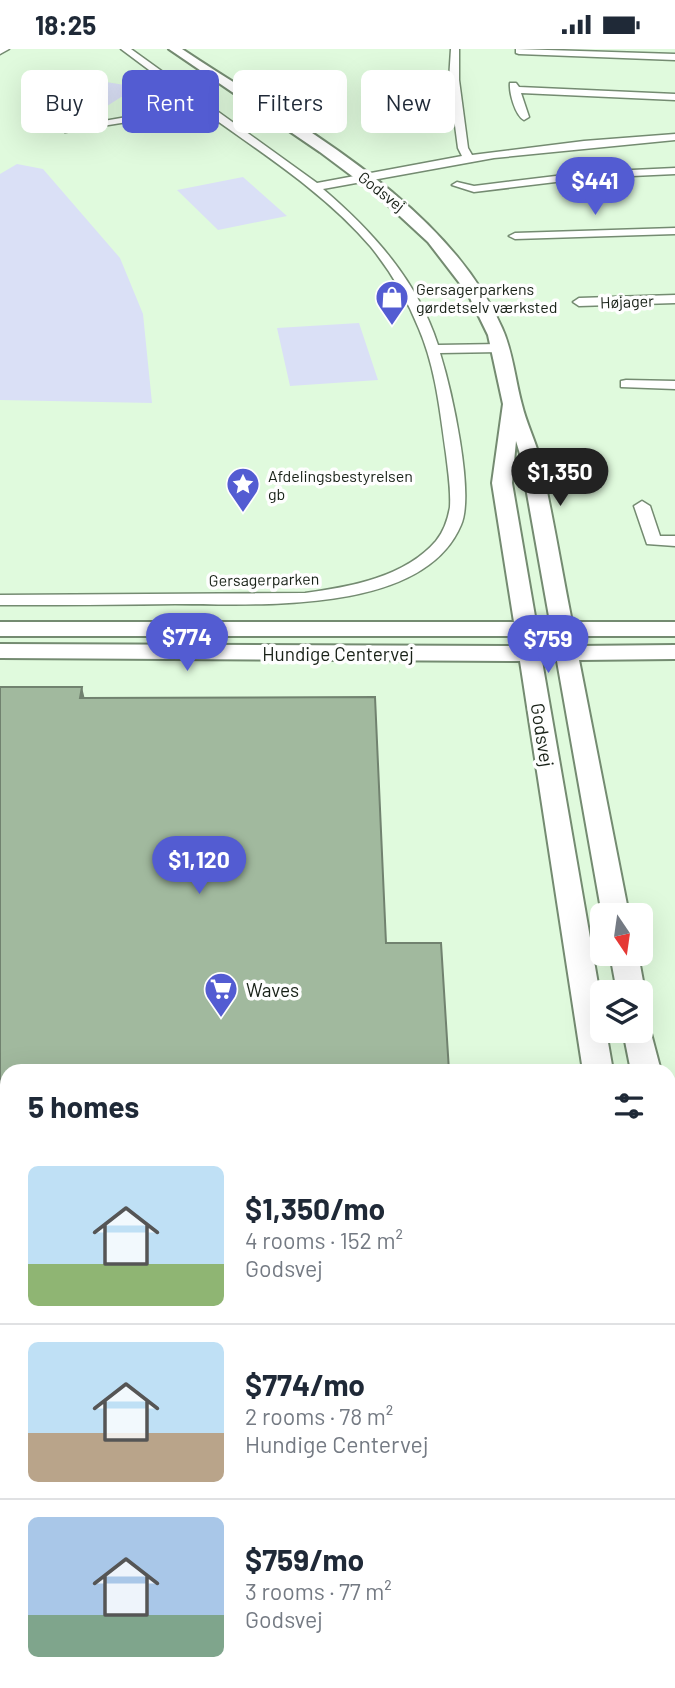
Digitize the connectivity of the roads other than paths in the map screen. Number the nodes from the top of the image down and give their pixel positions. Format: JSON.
{"nodes":[{"id":1,"x":125,"y":49,"type":"edge"},
{"id":2,"x":175,"y":49,"type":"edge"},
{"id":3,"x":455,"y":49,"type":"edge"},
{"id":4,"x":519,"y":51,"type":"edge"},
{"id":5,"x":675,"y":57,"type":"edge"},
{"id":6,"x":155,"y":70,"type":"edge"},
{"id":7,"x":675,"y":97,"type":"edge"},
{"id":8,"x":219,"y":115,"type":"edge"},
{"id":9,"x":524,"y":117,"type":"dead end"},
{"id":10,"x":675,"y":138,"type":"edge"},
{"id":11,"x":468,"y":157,"type":"junction"},
{"id":12,"x":675,"y":171,"type":"edge"},
{"id":13,"x":364,"y":176,"type":"junction"},
{"id":14,"x":457,"y":185,"type":"dead end"},
{"id":15,"x":315,"y":187,"type":"junction"},
{"id":16,"x":675,"y":230,"type":"edge"},
{"id":17,"x":515,"y":236,"type":"dead end"},
{"id":18,"x":675,"y":299,"type":"edge"},
{"id":19,"x":579,"y":302,"type":"dead end"},
{"id":20,"x":501,"y":348,"type":"junction"},
{"id":21,"x":435,"y":349,"type":"junction"},
{"id":22,"x":626,"y":384,"type":"dead end"},
{"id":23,"x":675,"y":385,"type":"edge"},
{"id":24,"x":511,"y":399,"type":"junction"},
{"id":25,"x":642,"y":506,"type":"dead end"},
{"id":26,"x":675,"y":541,"type":"edge"},
{"id":27,"x":0,"y":600,"type":"edge"},
{"id":28,"x":0,"y":629,"type":"edge"},
{"id":29,"x":562,"y":629,"type":"junction"},
{"id":30,"x":675,"y":629,"type":"edge"},
{"id":31,"x":527,"y":642,"type":"junction"},
{"id":32,"x":0,"y":651,"type":"edge"},
{"id":33,"x":675,"y":652,"type":"edge"},
{"id":34,"x":566,"y":653,"type":"junction"},
{"id":35,"x":614,"y":903,"type":"edge"},
{"id":36,"x":640,"y":1043,"type":"edge"},
{"id":37,"x":597,"y":1064,"type":"edge"},
{"id":38,"x":645,"y":1064,"type":"edge"}],
"edges":[{"from":1,"to":6,"type":"street","name":"Gersagerparken"},
{"from":2,"to":13,"type":"street","name":"Godsvej"},
{"from":3,"to":11,"type":"street"},
{"from":4,"to":5,"type":"street"},
{"from":7,"to":9,"type":"street"},
{"from":8,"to":15,"type":"street","name":"Gersagerparken"},
{"from":10,"to":11,"type":"street"},
{"from":11,"to":13,"type":"street"},
{"from":12,"to":14,"type":"street"},
{"from":13,"to":15,"type":"street"},
{"from":13,"to":20,"type":"street","name":"Godsvej"},
{"from":15,"to":21,"type":"street","name":"Gersagerparken"},
{"from":16,"to":17,"type":"street"},
{"from":18,"to":19,"type":"street","name":"Højager"},
{"from":20,"to":21,"type":"street"},
{"from":20,"to":24,"type":"street","name":"Godsvej"},
{"from":21,"to":27,"type":"street","name":"Gersagerparken"},
{"from":22,"to":23,"type":"street"},
{"from":24,"to":29,"type":"street","name":"Godsvej"},
{"from":24,"to":31,"type":"street","name":"Godsvej"},
{"from":25,"to":26,"type":"street"},
{"from":28,"to":31,"type":"street","name":"Hundige Centervej"},
{"from":29,"to":30,"type":"street","name":"Hundige Centervej"},
{"from":29,"to":31,"type":"street","name":"Hundige Centervej"},
{"from":29,"to":34,"type":"street","name":"Godsvej"},
{"from":31,"to":32,"type":"street","name":"Hundige Centervej"},
{"from":31,"to":34,"type":"street","name":"Hundige Centervej"},
{"from":31,"to":37,"type":"street","name":"Godsvej"},
{"from":33,"to":34,"type":"street","name":"Hundige Centervej"},
{"from":34,"to":35,"type":"street","name":"Godsvej"},
{"from":36,"to":38,"type":"street"}]}
